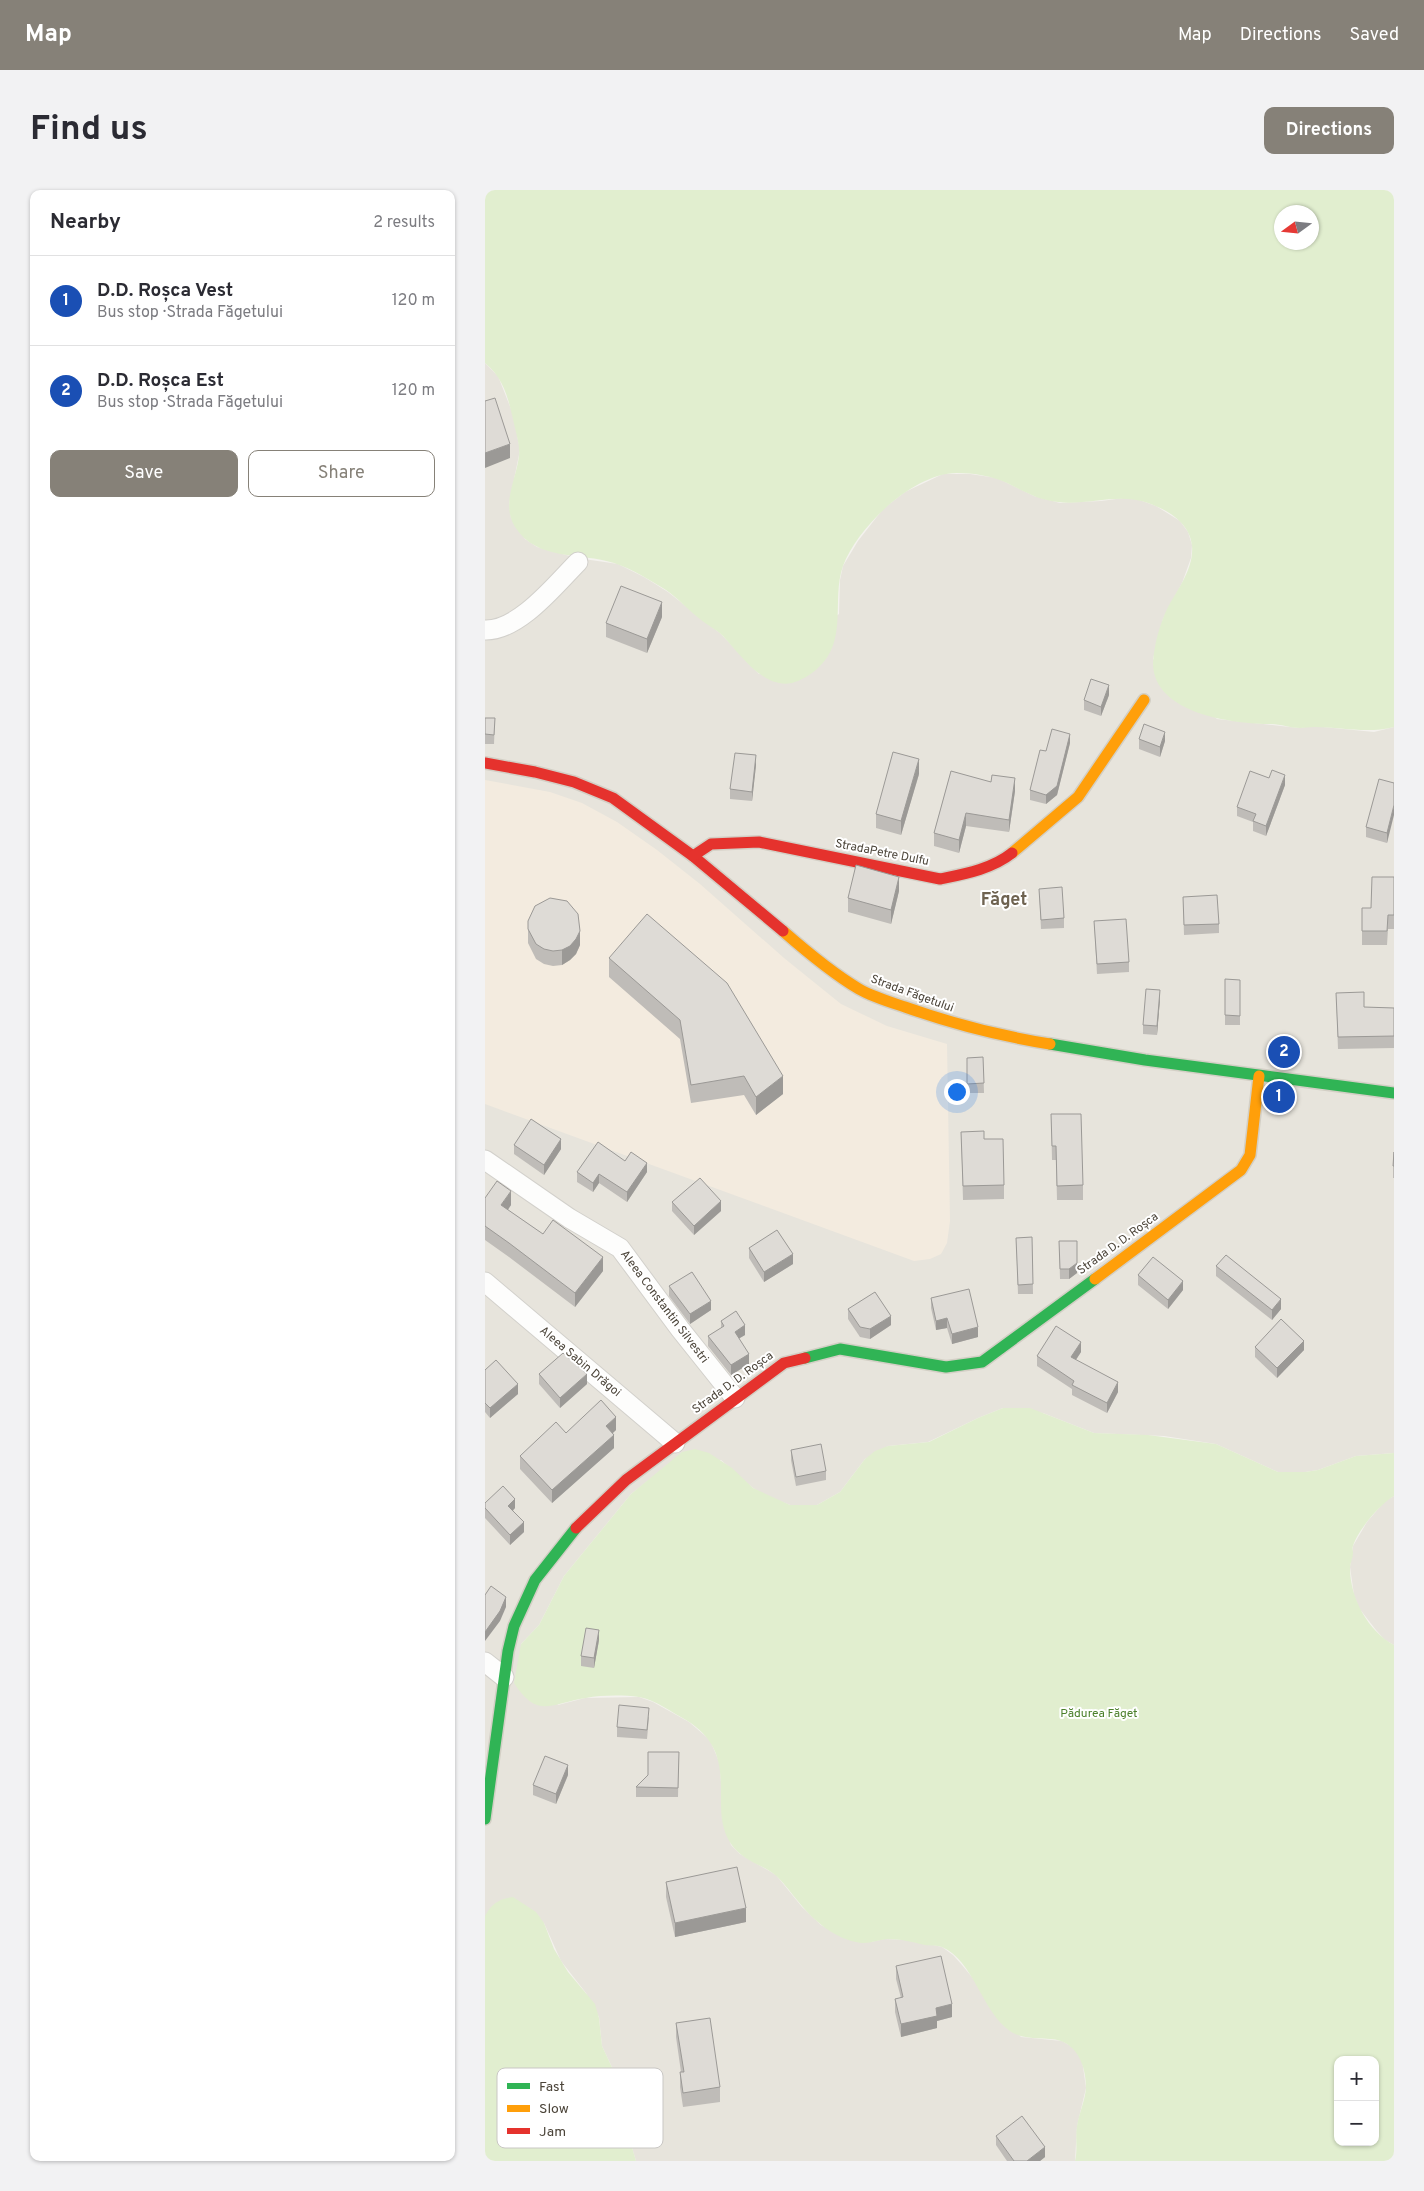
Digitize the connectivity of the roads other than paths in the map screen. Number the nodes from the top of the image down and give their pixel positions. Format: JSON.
{"nodes":[{"id":1,"x":578,"y":562,"type":"dead end"},
{"id":2,"x":485,"y":630,"type":"edge"},
{"id":3,"x":1144,"y":700,"type":"dead end"},
{"id":4,"x":485,"y":763,"type":"edge"},
{"id":5,"x":693,"y":856,"type":"junction"},
{"id":6,"x":1259,"y":1076,"type":"junction"},
{"id":7,"x":1394,"y":1093,"type":"edge"},
{"id":8,"x":485,"y":1160,"type":"edge"},
{"id":9,"x":485,"y":1282,"type":"edge"},
{"id":10,"x":735,"y":1398,"type":"junction"},
{"id":11,"x":675,"y":1443,"type":"junction"},
{"id":12,"x":485,"y":1662,"type":"edge"},
{"id":13,"x":504,"y":1677,"type":"junction"},
{"id":14,"x":485,"y":1819,"type":"edge"}],
"edges":[{"from":1,"to":2,"type":"street"},
{"from":3,"to":5,"type":"street","name":"StradaPetre Dulfu"},
{"from":4,"to":5,"type":"street","name":"Strada Făgetului"},
{"from":5,"to":6,"type":"street","name":"Strada Făgetului"},
{"from":6,"to":7,"type":"street","name":"Strada Făgetului"},
{"from":6,"to":10,"type":"street","name":"Strada D. D. Roșca"},
{"from":8,"to":10,"type":"street","name":"Aleea Constantin Silvestri"},
{"from":9,"to":11,"type":"street","name":"Aleea Sabin Drăgoi"},
{"from":10,"to":11,"type":"street","name":"Strada D. D. Roșca"},
{"from":11,"to":13,"type":"street","name":"Strada D. D. Roșca"},
{"from":12,"to":13,"type":"street"},
{"from":13,"to":14,"type":"street","name":"Strada D. D. Roșca"}]}
